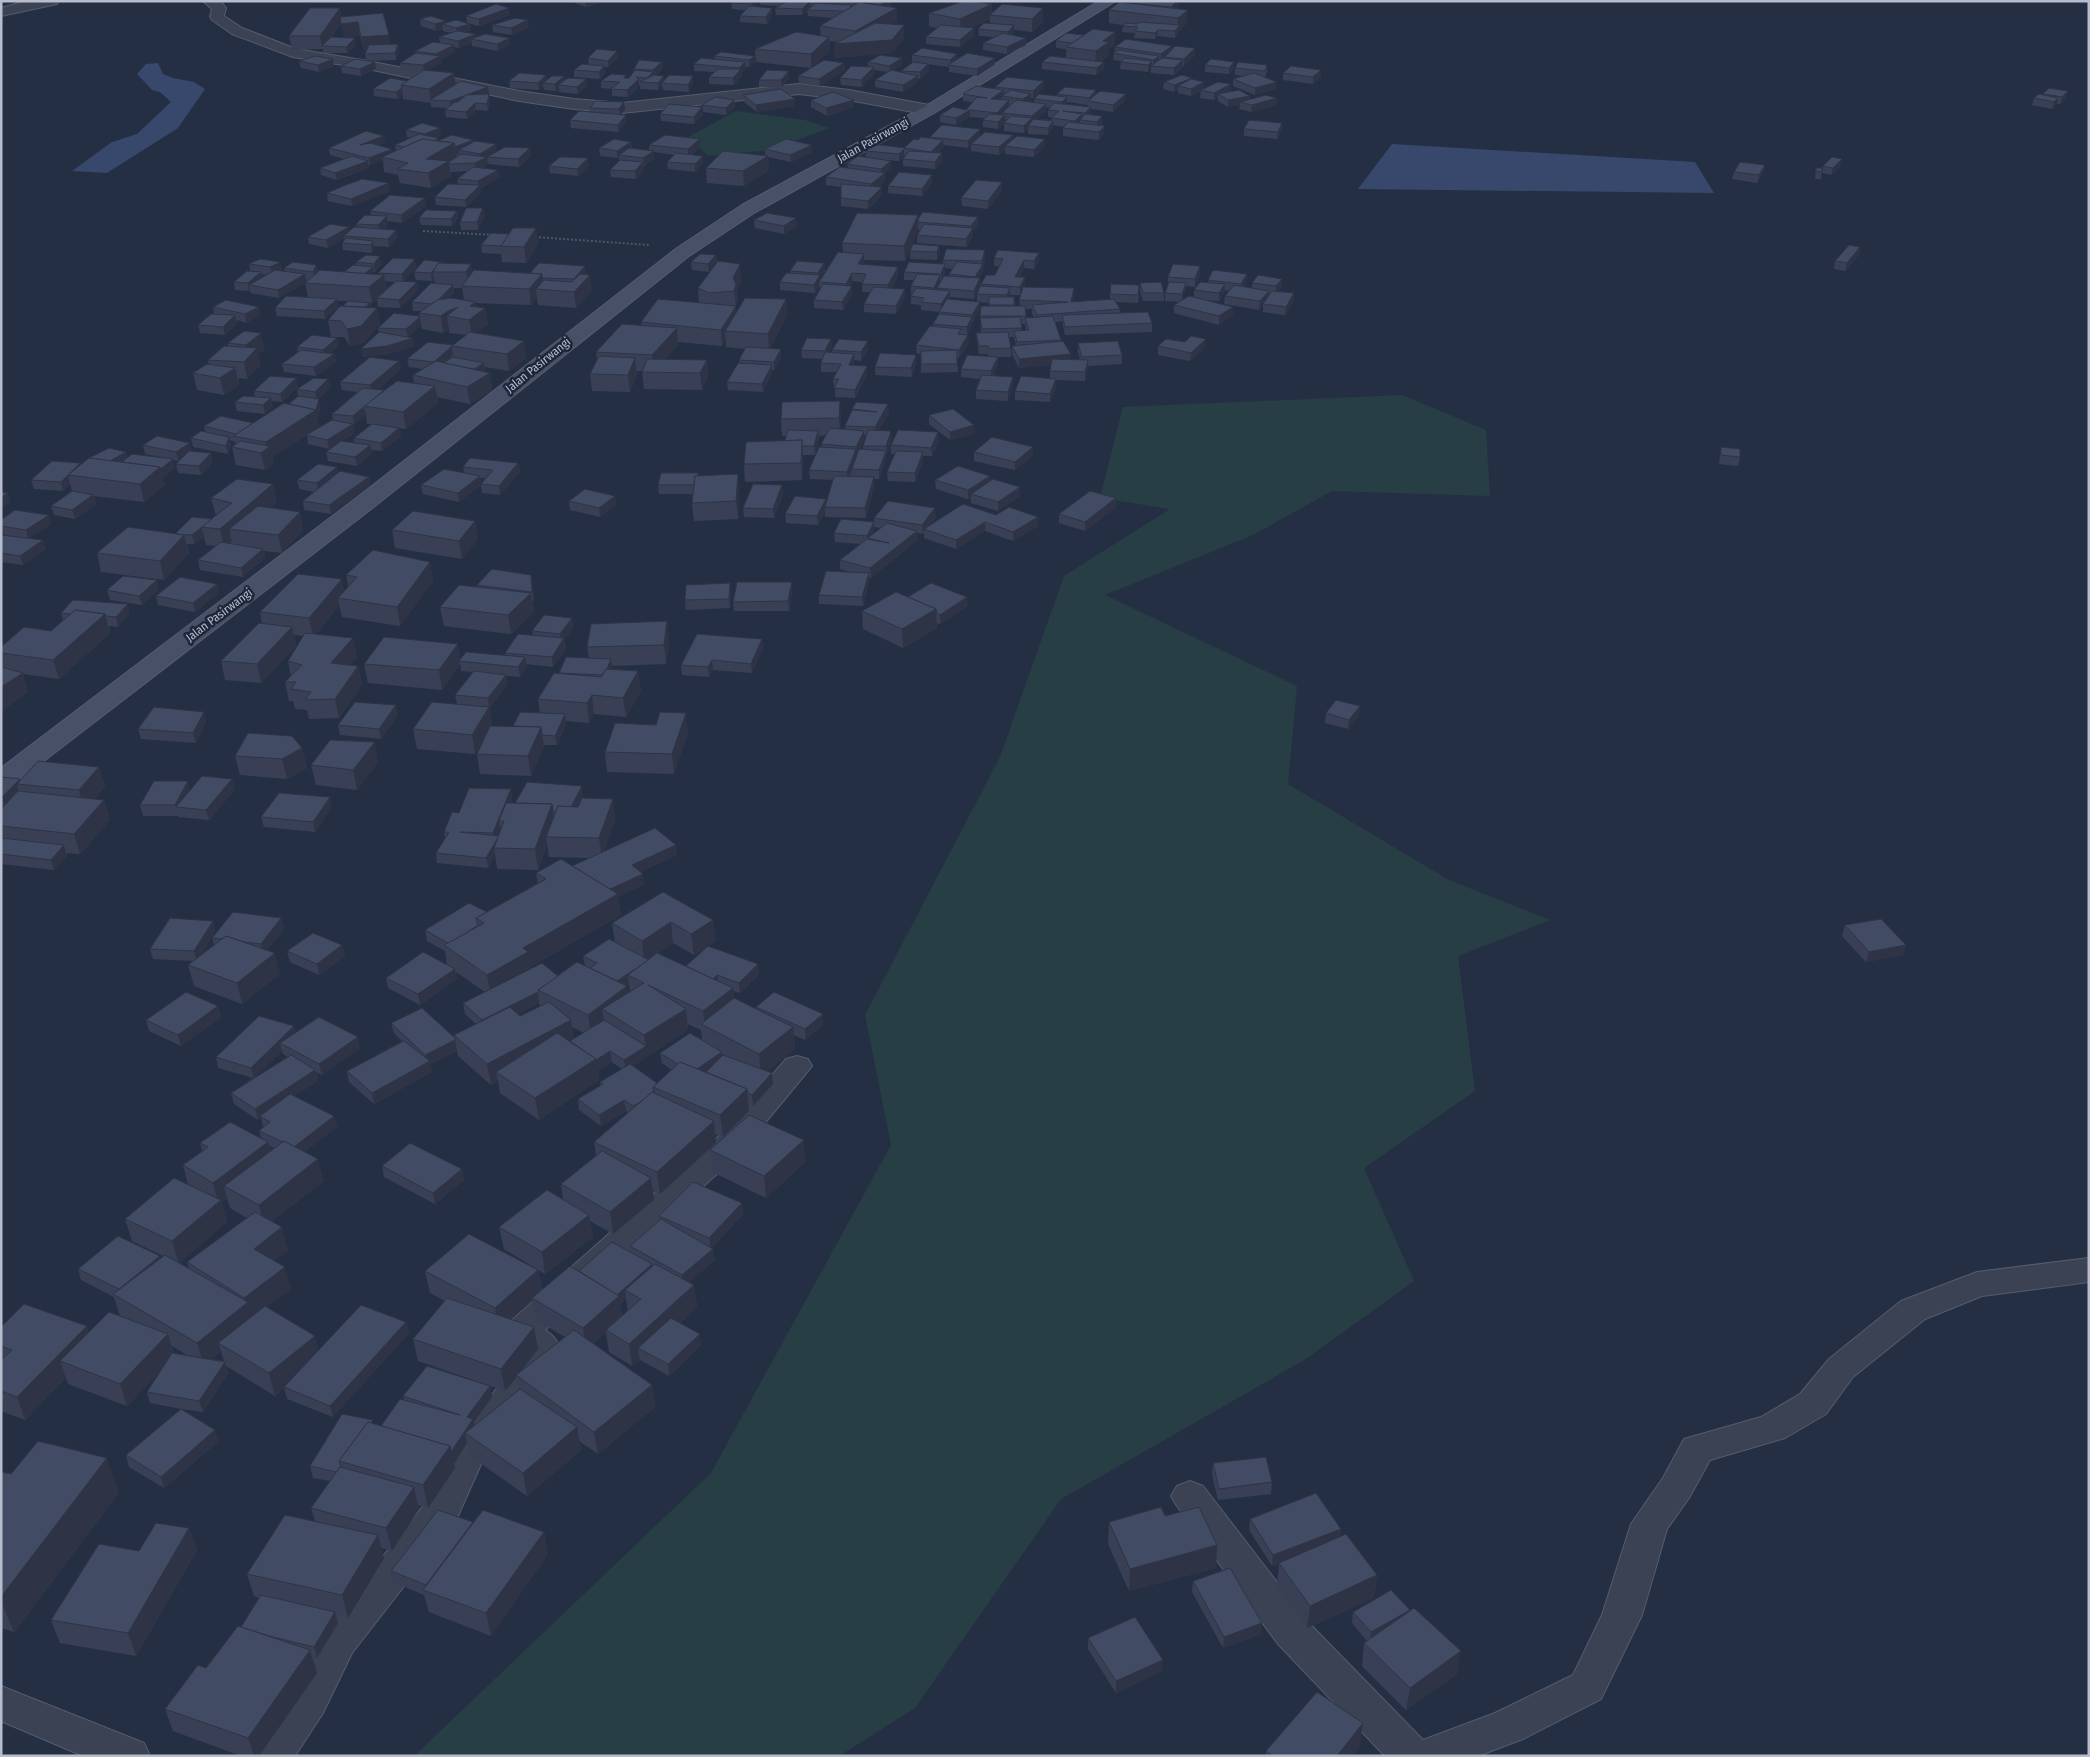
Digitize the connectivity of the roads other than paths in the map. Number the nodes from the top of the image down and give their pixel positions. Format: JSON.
{"nodes":[{"id":1,"x":52,"y":1,"type":"edge"},
{"id":2,"x":210,"y":1,"type":"edge"},
{"id":3,"x":1110,"y":1,"type":"edge"},
{"id":4,"x":1,"y":12,"type":"edge"},
{"id":5,"x":928,"y":110,"type":"junction"},
{"id":6,"x":1,"y":781,"type":"edge"},
{"id":7,"x":797,"y":1066,"type":"dead end"},
{"id":8,"x":2089,"y":1270,"type":"edge"},
{"id":9,"x":1190,"y":1496,"type":"dead end"},
{"id":10,"x":1,"y":1703,"type":"edge"},
{"id":11,"x":129,"y":1756,"type":"edge"},
{"id":12,"x":271,"y":1756,"type":"edge"},
{"id":13,"x":1412,"y":1756,"type":"edge"},
{"id":14,"x":1430,"y":1756,"type":"edge"}],
"edges":[{"from":1,"to":4,"type":"street"},
{"from":2,"to":5,"type":"street"},
{"from":3,"to":5,"type":"street","name":"Jalan Pasirwangi"},
{"from":5,"to":6,"type":"street","name":"Jalan Pasirwangi"},
{"from":7,"to":12,"type":"street"},
{"from":8,"to":14,"type":"street"},
{"from":9,"to":13,"type":"street"},
{"from":10,"to":11,"type":"street"}]}
